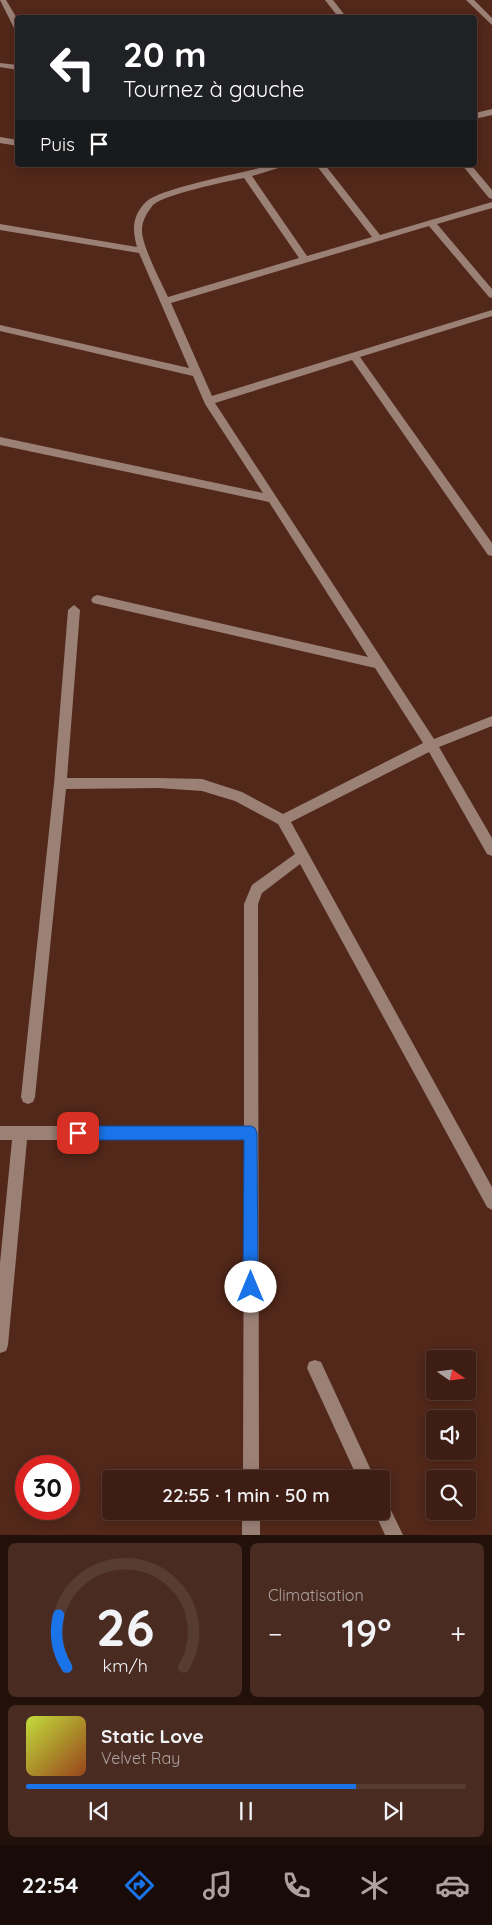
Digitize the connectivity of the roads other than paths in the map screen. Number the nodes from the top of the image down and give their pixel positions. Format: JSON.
{"nodes":[{"id":1,"x":2,"y":0,"type":"edge"},
{"id":2,"x":329,"y":0,"type":"edge"},
{"id":3,"x":470,"y":0,"type":"edge"},
{"id":4,"x":341,"y":15,"type":"edge"},
{"id":5,"x":15,"y":23,"type":"edge"},
{"id":6,"x":492,"y":23,"type":"edge"},
{"id":7,"x":0,"y":65,"type":"edge"},
{"id":8,"x":15,"y":68,"type":"edge"},
{"id":9,"x":492,"y":112,"type":"edge"},
{"id":10,"x":477,"y":116,"type":"edge"},
{"id":11,"x":0,"y":140,"type":"edge"},
{"id":12,"x":15,"y":142,"type":"edge"},
{"id":13,"x":276,"y":167,"type":"edge"},
{"id":14,"x":322,"y":167,"type":"edge"},
{"id":15,"x":468,"y":167,"type":"edge"},
{"id":16,"x":246,"y":174,"type":"junction"},
{"id":17,"x":492,"y":196,"type":"edge"},
{"id":18,"x":492,"y":205,"type":"edge"},
{"id":19,"x":431,"y":222,"type":"junction"},
{"id":20,"x":0,"y":227,"type":"edge"},
{"id":21,"x":378,"y":238,"type":"junction"},
{"id":22,"x":143,"y":251,"type":"junction"},
{"id":23,"x":305,"y":260,"type":"junction"},
{"id":24,"x":492,"y":294,"type":"edge"},
{"id":25,"x":165,"y":301,"type":"junction"},
{"id":26,"x":492,"y":313,"type":"edge"},
{"id":27,"x":0,"y":328,"type":"edge"},
{"id":28,"x":354,"y":356,"type":"junction"},
{"id":29,"x":197,"y":373,"type":"junction"},
{"id":30,"x":209,"y":401,"type":"junction"},
{"id":31,"x":0,"y":441,"type":"edge"},
{"id":32,"x":272,"y":499,"type":"junction"},
{"id":33,"x":492,"y":552,"type":"edge"},
{"id":34,"x":97,"y":600,"type":"dead end"},
{"id":35,"x":74,"y":610,"type":"dead end"},
{"id":36,"x":379,"y":664,"type":"junction"},
{"id":37,"x":492,"y":721,"type":"edge"},
{"id":38,"x":431,"y":745,"type":"junction"},
{"id":39,"x":60,"y":784,"type":"junction"},
{"id":40,"x":283,"y":820,"type":"junction"},
{"id":41,"x":492,"y":850,"type":"edge"},
{"id":42,"x":302,"y":855,"type":"junction"},
{"id":43,"x":28,"y":1097,"type":"dead end"},
{"id":44,"x":0,"y":1133,"type":"edge"},
{"id":45,"x":20,"y":1133,"type":"junction"},
{"id":46,"x":251,"y":1133,"type":"junction"},
{"id":47,"x":492,"y":1202,"type":"edge"},
{"id":48,"x":0,"y":1345,"type":"edge"},
{"id":49,"x":315,"y":1368,"type":"dead end"},
{"id":50,"x":251,"y":1470,"type":"edge"},
{"id":51,"x":363,"y":1470,"type":"edge"},
{"id":52,"x":251,"y":1520,"type":"edge"},
{"id":53,"x":387,"y":1520,"type":"edge"},
{"id":54,"x":251,"y":1535,"type":"edge"},
{"id":55,"x":394,"y":1535,"type":"edge"}],
"edges":[{"from":1,"to":5,"type":"street"},
{"from":2,"to":4,"type":"street"},
{"from":3,"to":6,"type":"street"},
{"from":7,"to":8,"type":"street"},
{"from":9,"to":10,"type":"street"},
{"from":11,"to":12,"type":"street"},
{"from":13,"to":16,"type":"street"},
{"from":14,"to":21,"type":"street"},
{"from":15,"to":17,"type":"street"},
{"from":16,"to":22,"type":"street"},
{"from":16,"to":23,"type":"street"},
{"from":18,"to":19,"type":"street"},
{"from":19,"to":21,"type":"street"},
{"from":19,"to":24,"type":"street"},
{"from":20,"to":22,"type":"street"},
{"from":21,"to":23,"type":"street"},
{"from":22,"to":25,"type":"street"},
{"from":23,"to":25,"type":"street"},
{"from":25,"to":29,"type":"street"},
{"from":26,"to":28,"type":"street"},
{"from":27,"to":29,"type":"street"},
{"from":28,"to":30,"type":"street"},
{"from":28,"to":33,"type":"street"},
{"from":29,"to":30,"type":"street"},
{"from":30,"to":32,"type":"street"},
{"from":31,"to":32,"type":"street"},
{"from":32,"to":36,"type":"street"},
{"from":34,"to":36,"type":"street"},
{"from":35,"to":39,"type":"street"},
{"from":36,"to":38,"type":"street"},
{"from":37,"to":38,"type":"street"},
{"from":38,"to":40,"type":"street"},
{"from":38,"to":41,"type":"street"},
{"from":39,"to":40,"type":"street"},
{"from":39,"to":43,"type":"street"},
{"from":40,"to":42,"type":"street"},
{"from":42,"to":46,"type":"street"},
{"from":42,"to":47,"type":"street"},
{"from":44,"to":45,"type":"street"},
{"from":45,"to":46,"type":"street"},
{"from":45,"to":48,"type":"street"},
{"from":46,"to":50,"type":"street"},
{"from":49,"to":51,"type":"street"},
{"from":52,"to":54,"type":"street"},
{"from":53,"to":55,"type":"street"}]}
